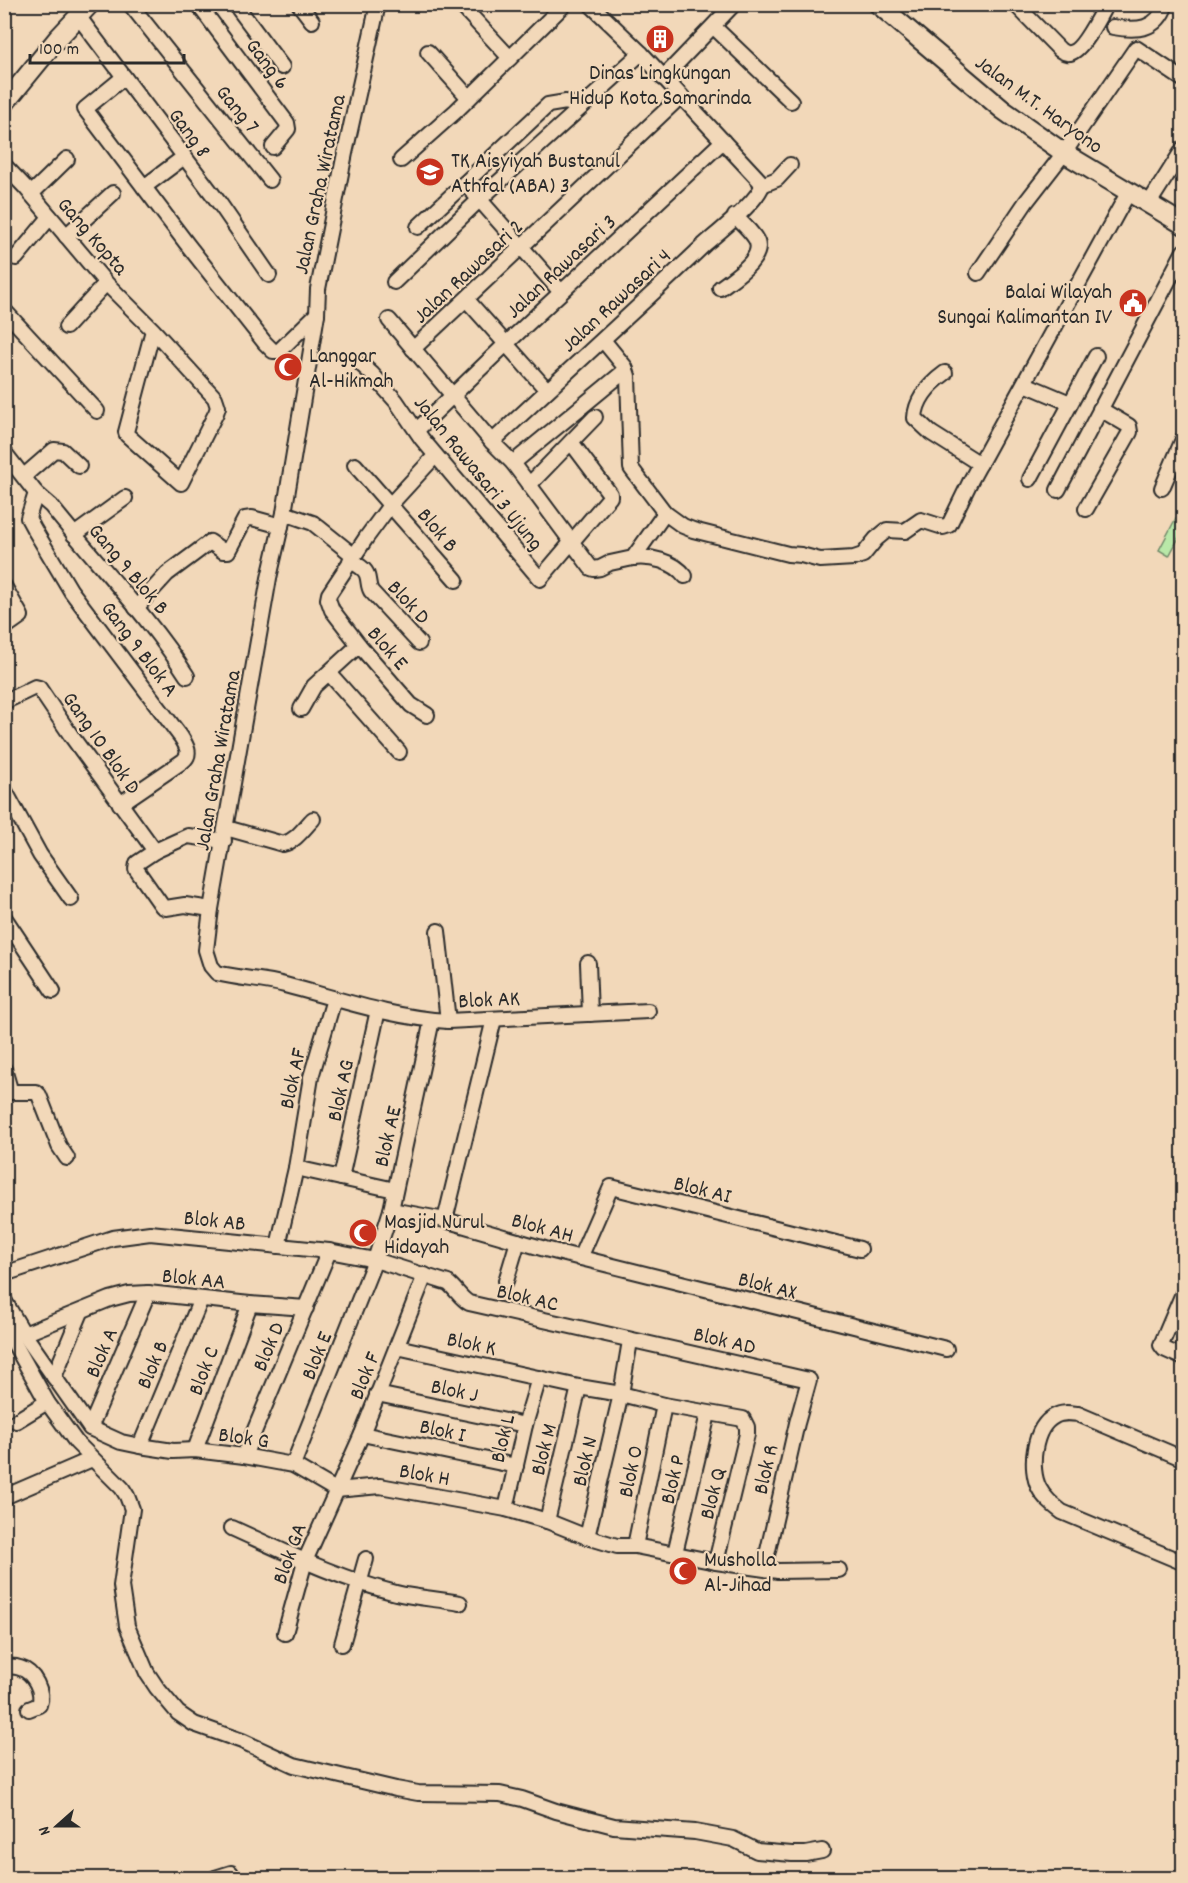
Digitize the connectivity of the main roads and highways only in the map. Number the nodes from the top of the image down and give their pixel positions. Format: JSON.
{"nodes":[{"id":1,"x":878,"y":4,"type":"edge"},
{"id":2,"x":80,"y":10,"type":"edge"},
{"id":3,"x":4,"y":104,"type":"edge"},
{"id":4,"x":1184,"y":225,"type":"edge"}],
"edges":[{"from":1,"to":4,"type":"main road","name":"Jalan M.T. Haryono"},
{"from":2,"to":3,"type":"main road"}]}
